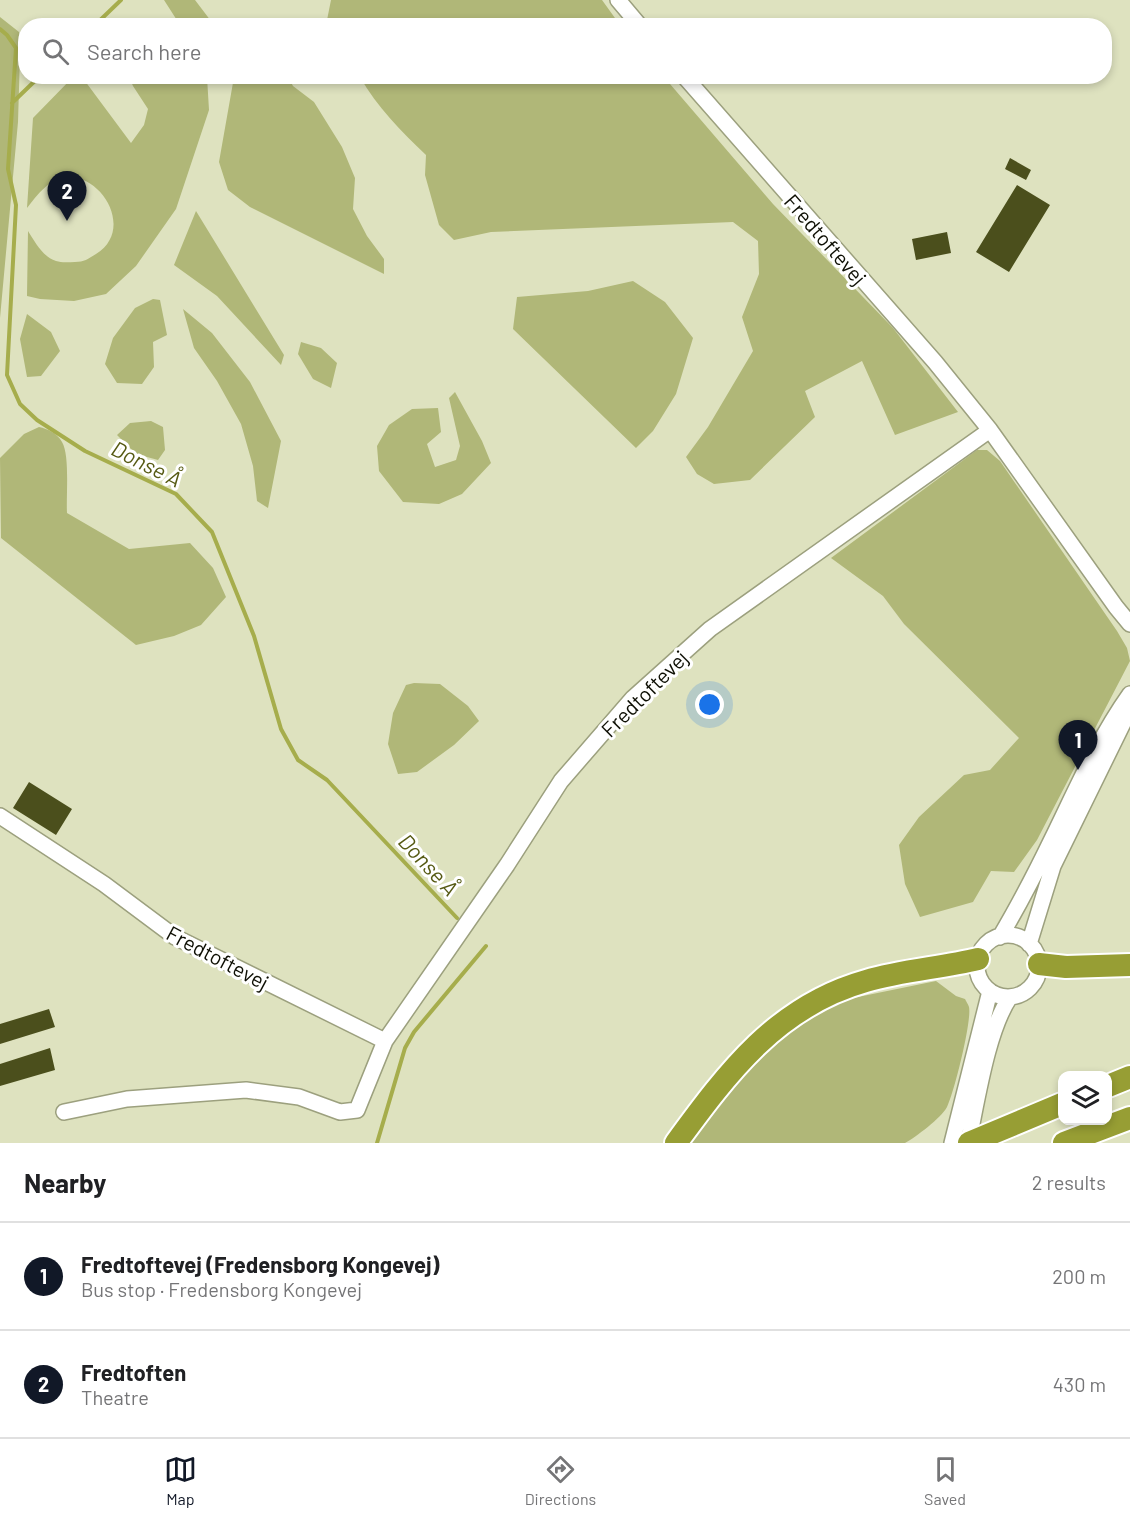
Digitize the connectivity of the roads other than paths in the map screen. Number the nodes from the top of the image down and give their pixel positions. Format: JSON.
{"nodes":[{"id":1,"x":618,"y":0,"type":"edge"},
{"id":2,"x":633,"y":18,"type":"edge"},
{"id":3,"x":691,"y":84,"type":"edge"},
{"id":4,"x":990,"y":430,"type":"junction"},
{"id":5,"x":1130,"y":624,"type":"edge"},
{"id":6,"x":1130,"y":694,"type":"edge"},
{"id":7,"x":1130,"y":709,"type":"edge"},
{"id":8,"x":0,"y":816,"type":"edge"},
{"id":9,"x":1000,"y":937,"type":"junction"},
{"id":10,"x":1029,"y":944,"type":"junction"},
{"id":11,"x":978,"y":959,"type":"junction"},
{"id":12,"x":1039,"y":964,"type":"junction"},
{"id":13,"x":1130,"y":965,"type":"edge"},
{"id":14,"x":990,"y":991,"type":"junction"},
{"id":15,"x":1010,"y":997,"type":"junction"},
{"id":16,"x":385,"y":1041,"type":"junction"},
{"id":17,"x":979,"y":1060,"type":"junction"},
{"id":18,"x":1130,"y":1077,"type":"edge"},
{"id":19,"x":1112,"y":1084,"type":"edge"},
{"id":20,"x":1058,"y":1106,"type":"edge"},
{"id":21,"x":64,"y":1112,"type":"dead end"},
{"id":22,"x":1130,"y":1118,"type":"edge"},
{"id":23,"x":676,"y":1143,"type":"edge"},
{"id":24,"x":952,"y":1143,"type":"edge"},
{"id":25,"x":968,"y":1143,"type":"edge"},
{"id":26,"x":1064,"y":1143,"type":"edge"}],
"edges":[{"from":1,"to":2,"type":"street"},
{"from":3,"to":4,"type":"street","name":"Fredtoftevej"},
{"from":4,"to":5,"type":"street","name":"Fredtoftevej"},
{"from":4,"to":16,"type":"street","name":"Fredtoftevej"},
{"from":6,"to":9,"type":"street"},
{"from":7,"to":10,"type":"street"},
{"from":8,"to":16,"type":"street","name":"Fredtoftevej"},
{"from":9,"to":10,"type":"street"},
{"from":9,"to":11,"type":"street"},
{"from":10,"to":12,"type":"street"},
{"from":11,"to":14,"type":"street"},
{"from":11,"to":23,"type":"highway"},
{"from":12,"to":13,"type":"highway"},
{"from":12,"to":15,"type":"street"},
{"from":14,"to":15,"type":"street"},
{"from":14,"to":17,"type":"street"},
{"from":15,"to":17,"type":"street"},
{"from":16,"to":21,"type":"street","name":"Fredtoftevej"},
{"from":17,"to":24,"type":"street"},
{"from":17,"to":25,"type":"street"},
{"from":18,"to":19,"type":"highway"},
{"from":20,"to":25,"type":"highway"},
{"from":22,"to":26,"type":"highway"}]}
